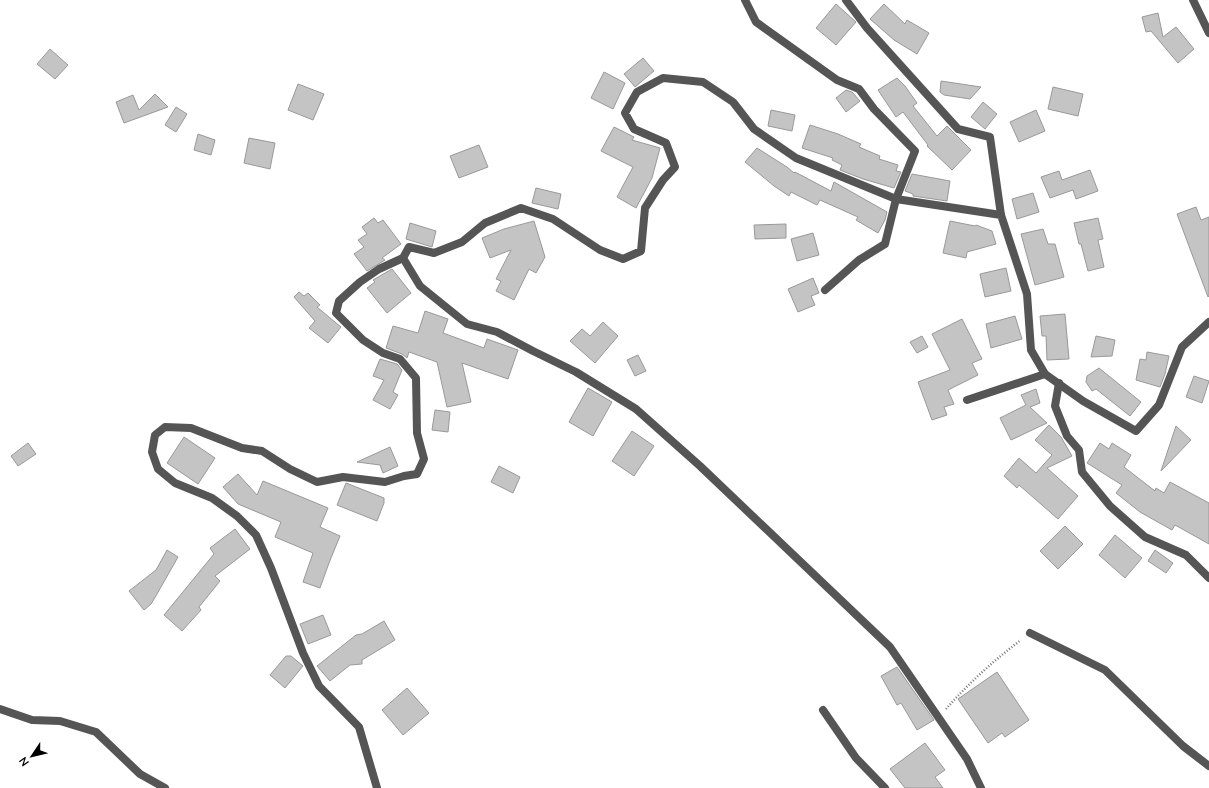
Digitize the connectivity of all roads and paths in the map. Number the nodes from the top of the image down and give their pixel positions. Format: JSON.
{"nodes":[{"id":1,"x":745,"y":0,"type":"edge"},
{"id":2,"x":846,"y":0,"type":"edge"},
{"id":3,"x":1193,"y":0,"type":"edge"},
{"id":4,"x":1209,"y":33,"type":"edge"},
{"id":5,"x":896,"y":198,"type":"junction"},
{"id":6,"x":1000,"y":215,"type":"junction"},
{"id":7,"x":403,"y":258,"type":"junction"},
{"id":8,"x":825,"y":290,"type":"dead end"},
{"id":9,"x":1209,"y":322,"type":"edge"},
{"id":10,"x":1045,"y":374,"type":"junction"},
{"id":11,"x":1059,"y":383,"type":"junction"},
{"id":12,"x":967,"y":400,"type":"dead end"},
{"id":13,"x":1209,"y":578,"type":"edge"},
{"id":14,"x":1030,"y":633,"type":"joint"},
{"id":15,"x":0,"y":709,"type":"edge"},
{"id":16,"x":823,"y":710,"type":"dead end"},
{"id":17,"x":939,"y":717,"type":"junction"},
{"id":18,"x":1209,"y":766,"type":"edge"},
{"id":19,"x":165,"y":788,"type":"edge"},
{"id":20,"x":377,"y":788,"type":"edge"},
{"id":21,"x":884,"y":788,"type":"edge"},
{"id":22,"x":981,"y":788,"type":"edge"}],
"edges":[{"from":1,"to":5,"type":"street"},
{"from":2,"to":6,"type":"street"},
{"from":3,"to":4,"type":"street"},
{"from":5,"to":6,"type":"street"},
{"from":5,"to":7,"type":"street"},
{"from":5,"to":8,"type":"street"},
{"from":6,"to":10,"type":"street"},
{"from":7,"to":17,"type":"street"},
{"from":7,"to":20,"type":"street"},
{"from":9,"to":11,"type":"street"},
{"from":10,"to":11,"type":"street"},
{"from":10,"to":12,"type":"street"},
{"from":11,"to":13,"type":"street"},
{"from":14,"to":17,"type":"path"},
{"from":14,"to":18,"type":"street"},
{"from":15,"to":19,"type":"street"},
{"from":16,"to":21,"type":"street"},
{"from":17,"to":22,"type":"street"}]}
